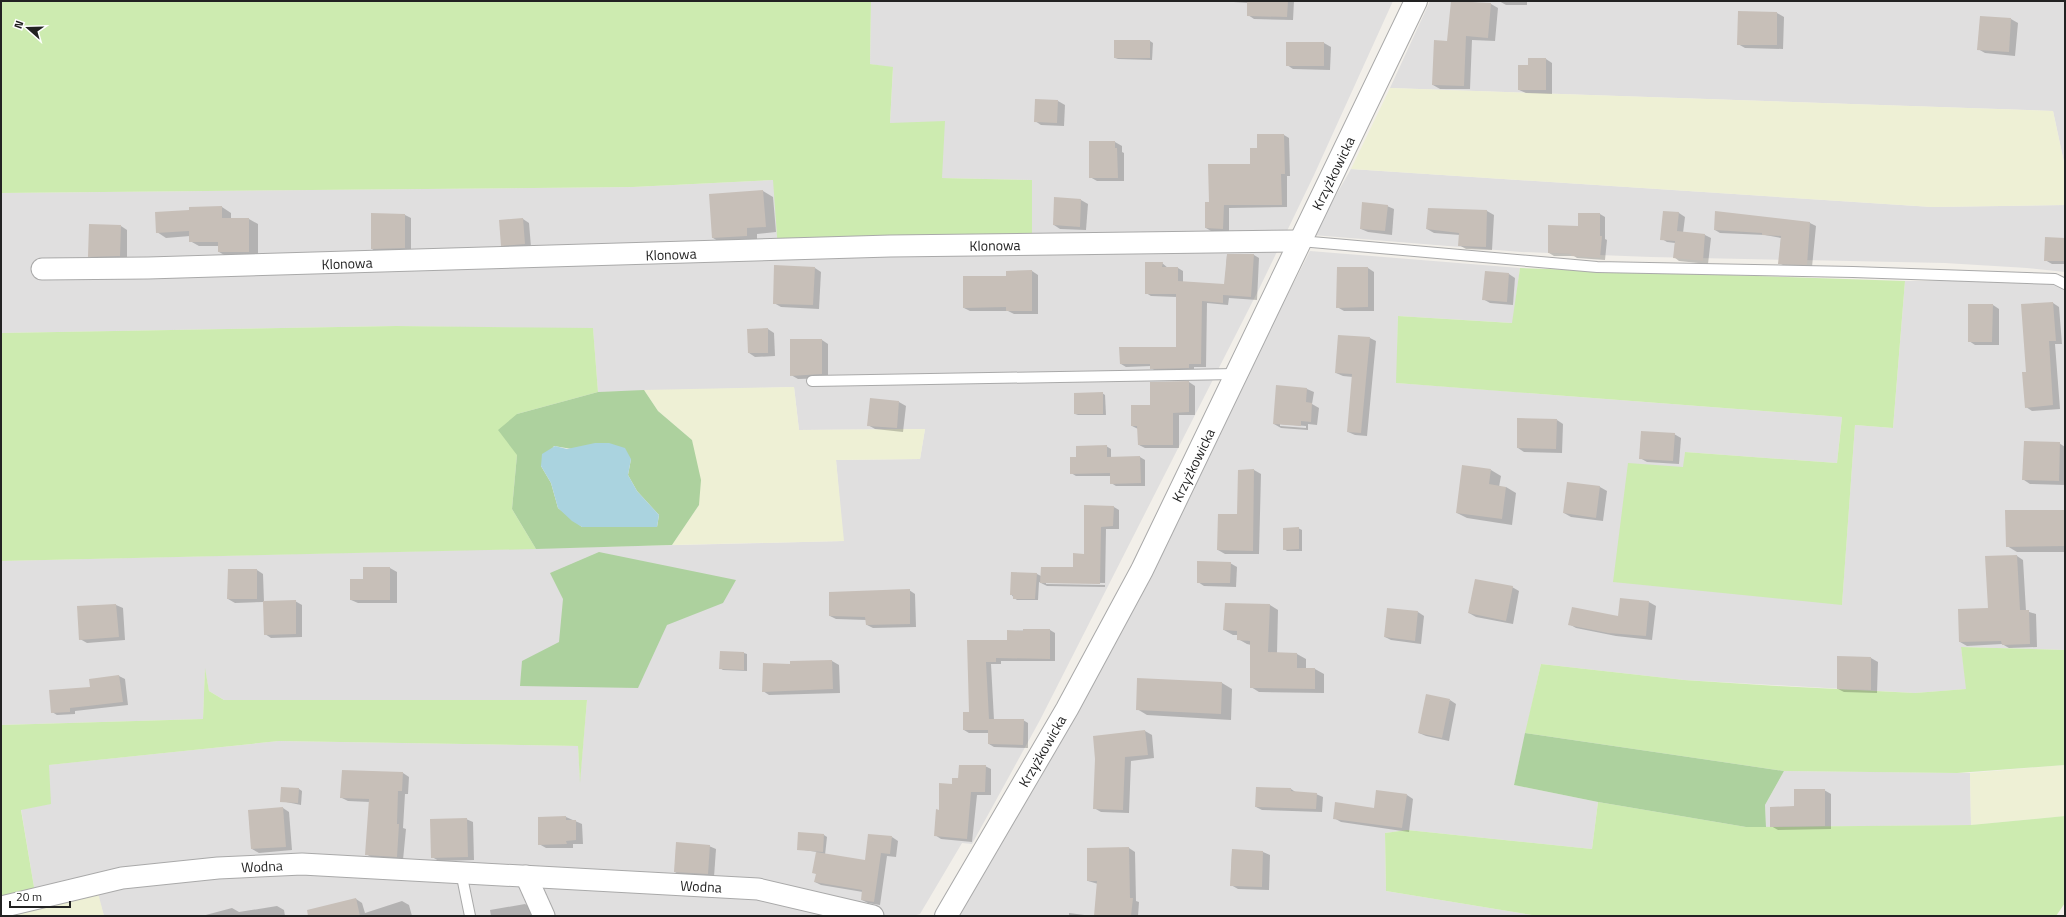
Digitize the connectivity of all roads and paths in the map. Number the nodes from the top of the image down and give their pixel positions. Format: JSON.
{"nodes":[{"id":1,"x":1416,"y":1,"type":"edge"},
{"id":2,"x":1300,"y":241,"type":"junction"},
{"id":3,"x":42,"y":269,"type":"dead end"},
{"id":4,"x":2065,"y":284,"type":"edge"},
{"id":5,"x":1237,"y":374,"type":"junction"},
{"id":6,"x":812,"y":381,"type":"dead end"},
{"id":7,"x":461,"y":872,"type":"junction"},
{"id":8,"x":526,"y":876,"type":"junction"},
{"id":9,"x":1,"y":907,"type":"edge"},
{"id":10,"x":470,"y":916,"type":"edge"},
{"id":11,"x":544,"y":916,"type":"edge"},
{"id":12,"x":873,"y":916,"type":"edge"},
{"id":13,"x":946,"y":916,"type":"edge"}],
"edges":[{"from":1,"to":2,"type":"street","name":"Krzyżkowicka"},
{"from":2,"to":3,"type":"street","name":"Klonowa"},
{"from":2,"to":4,"type":"lane"},
{"from":2,"to":5,"type":"street","name":"Krzyżkowicka"},
{"from":5,"to":6,"type":"lane"},
{"from":5,"to":13,"type":"street","name":"Krzyżkowicka"},
{"from":7,"to":8,"type":"street","name":"Wodna"},
{"from":7,"to":9,"type":"street","name":"Wodna"},
{"from":7,"to":10,"type":"lane"},
{"from":8,"to":11,"type":"street"},
{"from":8,"to":12,"type":"street","name":"Wodna"}]}
